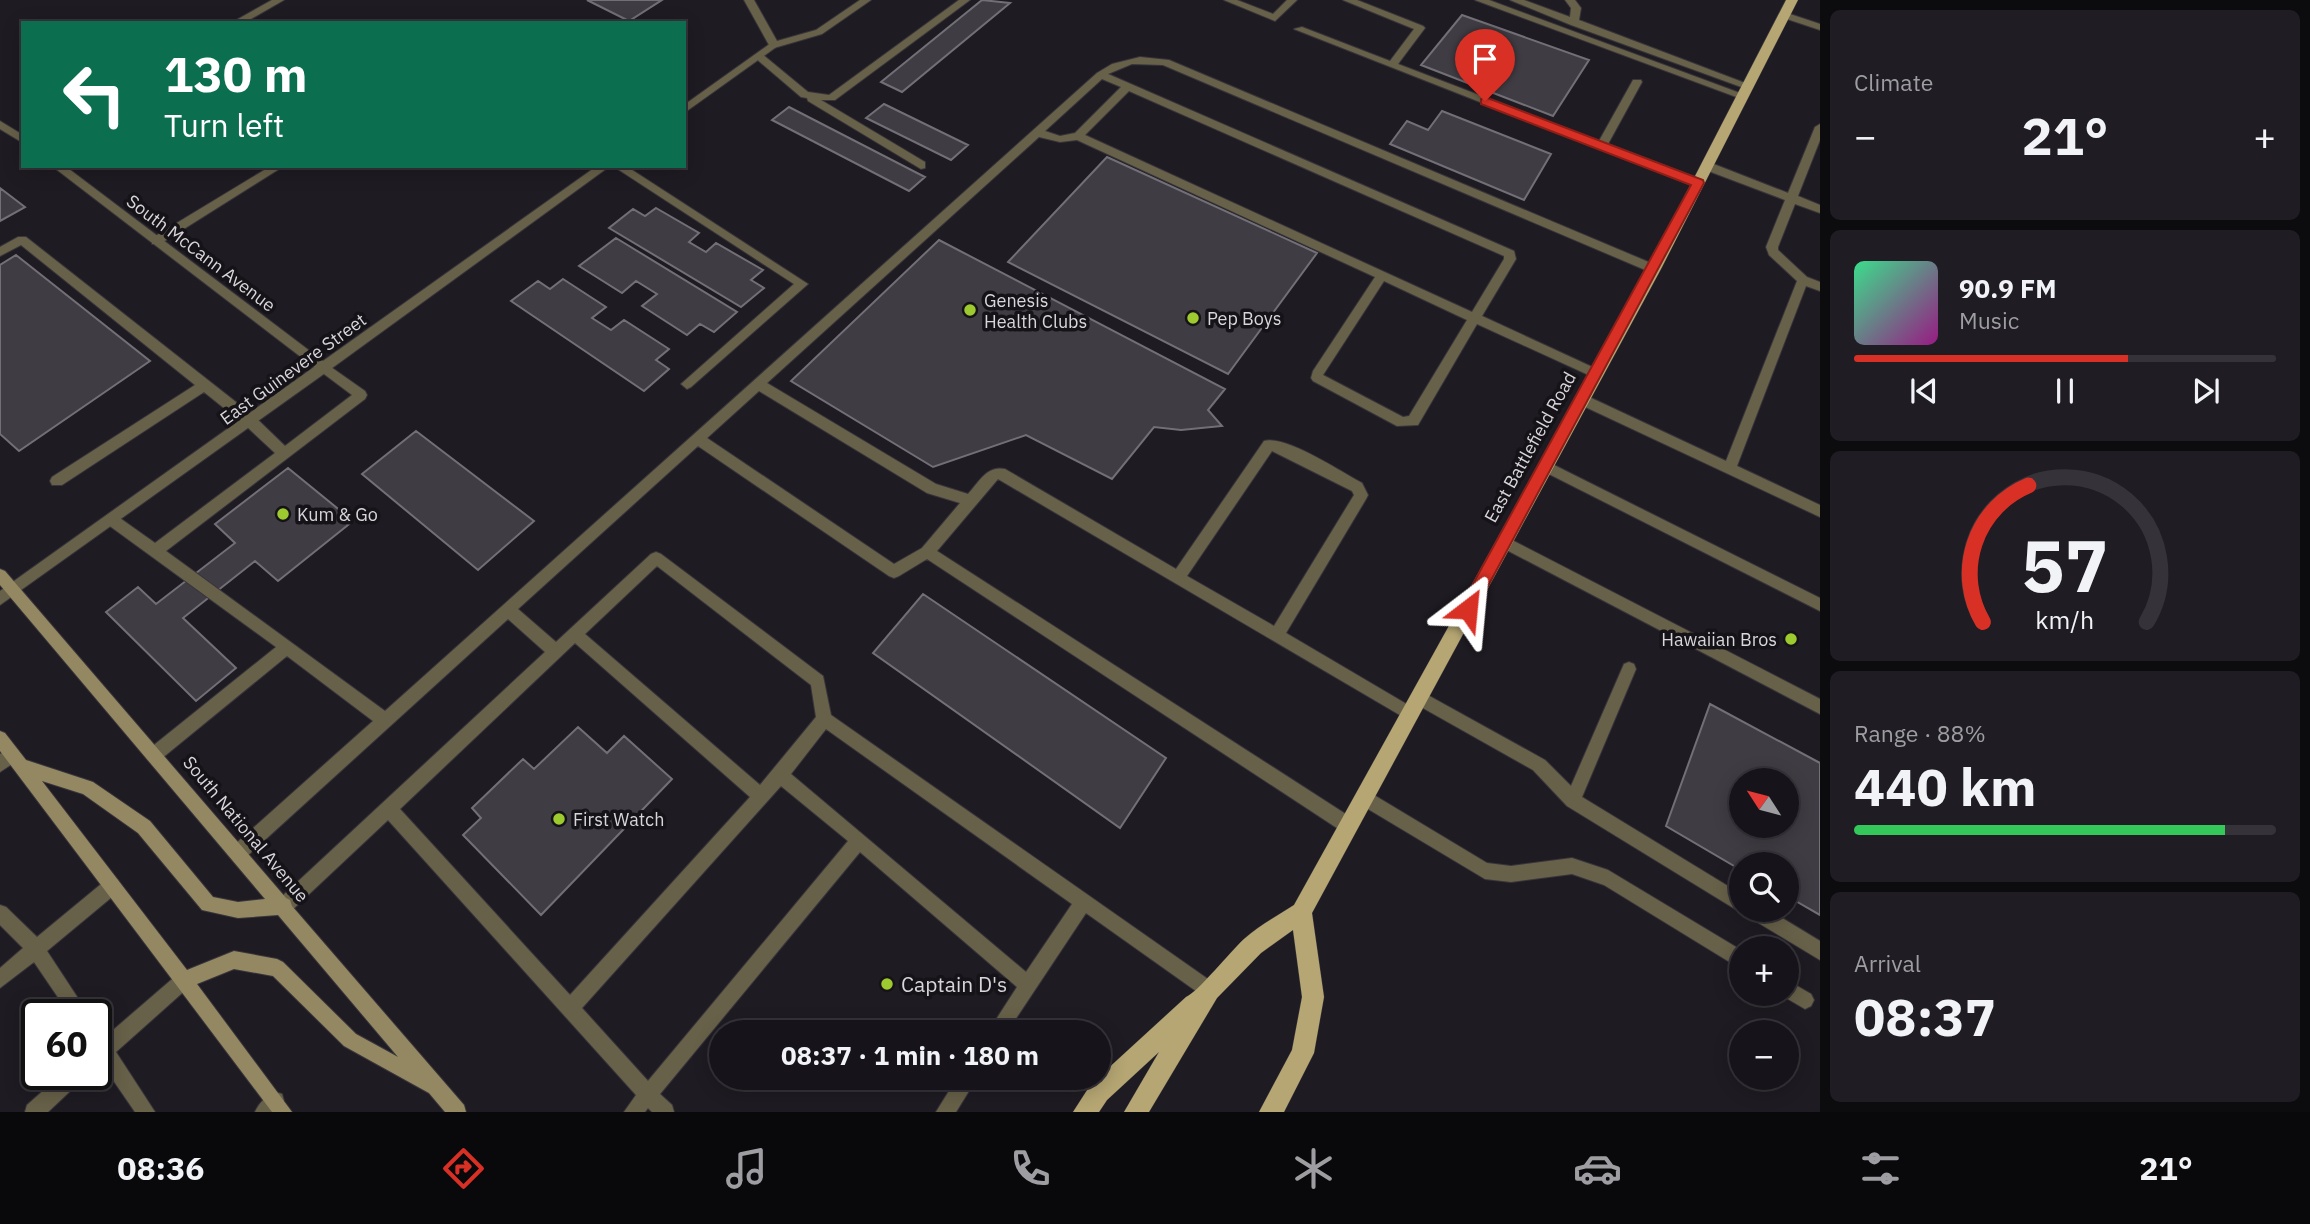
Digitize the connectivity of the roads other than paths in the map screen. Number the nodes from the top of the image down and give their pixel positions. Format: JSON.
{"nodes":[{"id":1,"x":279,"y":0,"type":"edge"},
{"id":2,"x":749,"y":0,"type":"edge"},
{"id":3,"x":866,"y":0,"type":"edge"},
{"id":4,"x":965,"y":0,"type":"edge"},
{"id":5,"x":1229,"y":0,"type":"edge"},
{"id":6,"x":1292,"y":0,"type":"edge"},
{"id":7,"x":1348,"y":0,"type":"edge"},
{"id":8,"x":1480,"y":0,"type":"edge"},
{"id":9,"x":1516,"y":0,"type":"edge"},
{"id":10,"x":1570,"y":0,"type":"edge"},
{"id":11,"x":1788,"y":7,"type":"edge"},
{"id":12,"x":240,"y":21,"type":"edge"},
{"id":13,"x":1574,"y":23,"type":"junction"},
{"id":14,"x":1820,"y":26,"type":"edge"},
{"id":15,"x":1299,"y":29,"type":"dead end"},
{"id":16,"x":774,"y":45,"type":"junction"},
{"id":17,"x":758,"y":57,"type":"junction"},
{"id":18,"x":1392,"y":65,"type":"junction"},
{"id":19,"x":1101,"y":75,"type":"junction"},
{"id":20,"x":1637,"y":82,"type":"dead end"},
{"id":21,"x":1128,"y":87,"type":"junction"},
{"id":22,"x":1746,"y":91,"type":"junction"},
{"id":23,"x":804,"y":95,"type":"junction"},
{"id":24,"x":686,"y":109,"type":"edge"},
{"id":25,"x":0,"y":124,"type":"edge"},
{"id":26,"x":1820,"y":127,"type":"edge"},
{"id":27,"x":1038,"y":132,"type":"junction"},
{"id":28,"x":1078,"y":136,"type":"junction"},
{"id":29,"x":21,"y":137,"type":"edge"},
{"id":30,"x":1602,"y":146,"type":"junction"},
{"id":31,"x":921,"y":165,"type":"dead end"},
{"id":32,"x":1707,"y":166,"type":"junction"},
{"id":33,"x":60,"y":168,"type":"edge"},
{"id":34,"x":276,"y":168,"type":"edge"},
{"id":35,"x":602,"y":168,"type":"edge"},
{"id":36,"x":621,"y":168,"type":"edge"},
{"id":37,"x":1698,"y":183,"type":"junction"},
{"id":38,"x":1791,"y":198,"type":"junction"},
{"id":39,"x":1820,"y":209,"type":"edge"},
{"id":40,"x":156,"y":241,"type":"junction"},
{"id":41,"x":0,"y":252,"type":"edge"},
{"id":42,"x":1654,"y":269,"type":"junction"},
{"id":43,"x":1382,"y":275,"type":"junction"},
{"id":44,"x":1803,"y":280,"type":"junction"},
{"id":45,"x":1820,"y":287,"type":"edge"},
{"id":46,"x":1473,"y":317,"type":"junction"},
{"id":47,"x":324,"y":368,"type":"junction"},
{"id":48,"x":1597,"y":374,"type":"junction"},
{"id":49,"x":687,"y":384,"type":"dead end"},
{"id":50,"x":204,"y":385,"type":"junction"},
{"id":51,"x":760,"y":385,"type":"junction"},
{"id":52,"x":1583,"y":400,"type":"junction"},
{"id":53,"x":250,"y":421,"type":"junction"},
{"id":54,"x":699,"y":440,"type":"junction"},
{"id":55,"x":284,"y":454,"type":"junction"},
{"id":56,"x":1546,"y":466,"type":"junction"},
{"id":57,"x":1730,"y":468,"type":"junction"},
{"id":58,"x":57,"y":481,"type":"dead end"},
{"id":59,"x":971,"y":500,"type":"junction"},
{"id":60,"x":1820,"y":511,"type":"edge"},
{"id":61,"x":112,"y":520,"type":"junction"},
{"id":62,"x":1504,"y":542,"type":"junction"},
{"id":63,"x":155,"y":551,"type":"junction"},
{"id":64,"x":928,"y":552,"type":"junction"},
{"id":65,"x":0,"y":575,"type":"edge"},
{"id":66,"x":1178,"y":577,"type":"junction"},
{"id":67,"x":7,"y":594,"type":"edge"},
{"id":68,"x":1820,"y":605,"type":"edge"},
{"id":69,"x":509,"y":610,"type":"junction"},
{"id":70,"x":575,"y":633,"type":"junction"},
{"id":71,"x":1277,"y":635,"type":"junction"},
{"id":72,"x":288,"y":647,"type":"junction"},
{"id":73,"x":555,"y":651,"type":"junction"},
{"id":74,"x":1629,"y":668,"type":"dead end"},
{"id":75,"x":1415,"y":706,"type":"junction"},
{"id":76,"x":1820,"y":707,"type":"edge"},
{"id":77,"x":824,"y":719,"type":"junction"},
{"id":78,"x":386,"y":720,"type":"junction"},
{"id":79,"x":0,"y":738,"type":"edge"},
{"id":80,"x":155,"y":754,"type":"junction"},
{"id":81,"x":12,"y":762,"type":"edge"},
{"id":82,"x":780,"y":775,"type":"junction"},
{"id":83,"x":761,"y":796,"type":"junction"},
{"id":84,"x":1364,"y":797,"type":"junction"},
{"id":85,"x":1573,"y":800,"type":"junction"},
{"id":86,"x":388,"y":808,"type":"junction"},
{"id":87,"x":1349,"y":826,"type":"junction"},
{"id":88,"x":859,"y":840,"type":"junction"},
{"id":89,"x":239,"y":852,"type":"junction"},
{"id":90,"x":112,"y":886,"type":"junction"},
{"id":91,"x":1729,"y":896,"type":"edge"},
{"id":92,"x":1083,"y":902,"type":"junction"},
{"id":93,"x":284,"y":906,"type":"junction"},
{"id":94,"x":1301,"y":912,"type":"junction"},
{"id":95,"x":0,"y":913,"type":"edge"},
{"id":96,"x":1773,"y":922,"type":"edge"},
{"id":97,"x":36,"y":949,"type":"junction"},
{"id":98,"x":1820,"y":951,"type":"edge"},
{"id":99,"x":1729,"y":953,"type":"edge"},
{"id":100,"x":0,"y":979,"type":"edge"},
{"id":101,"x":184,"y":980,"type":"junction"},
{"id":102,"x":1028,"y":985,"type":"junction"},
{"id":103,"x":1209,"y":990,"type":"junction"},
{"id":104,"x":1799,"y":996,"type":"edge"},
{"id":105,"x":69,"y":999,"type":"edge"},
{"id":106,"x":1805,"y":1000,"type":"dead end"},
{"id":107,"x":570,"y":1008,"type":"junction"},
{"id":108,"x":1005,"y":1020,"type":"edge"},
{"id":109,"x":112,"y":1038,"type":"edge"},
{"id":110,"x":112,"y":1066,"type":"edge"},
{"id":111,"x":438,"y":1089,"type":"junction"},
{"id":112,"x":58,"y":1090,"type":"edge"},
{"id":113,"x":960,"y":1090,"type":"edge"},
{"id":114,"x":648,"y":1095,"type":"junction"},
{"id":115,"x":274,"y":1108,"type":"edge"},
{"id":116,"x":34,"y":1112,"type":"edge"},
{"id":117,"x":146,"y":1112,"type":"edge"},
{"id":118,"x":457,"y":1112,"type":"edge"},
{"id":119,"x":633,"y":1112,"type":"edge"},
{"id":120,"x":665,"y":1112,"type":"edge"},
{"id":121,"x":946,"y":1112,"type":"edge"},
{"id":122,"x":1085,"y":1112,"type":"edge"},
{"id":123,"x":1136,"y":1112,"type":"edge"},
{"id":124,"x":1271,"y":1112,"type":"edge"}],
"edges":[{"from":1,"to":12,"type":"street"},
{"from":2,"to":16,"type":"street"},
{"from":3,"to":16,"type":"street"},
{"from":4,"to":23,"type":"street"},
{"from":5,"to":6,"type":"street"},
{"from":7,"to":18,"type":"street"},
{"from":8,"to":22,"type":"street"},
{"from":9,"to":13,"type":"street"},
{"from":10,"to":13,"type":"street"},
{"from":11,"to":14,"type":"street"},
{"from":11,"to":22,"type":"main road","name":"East Battlefield Road"},
{"from":13,"to":22,"type":"street"},
{"from":15,"to":18,"type":"street"},
{"from":16,"to":17,"type":"street"},
{"from":17,"to":23,"type":"street"},
{"from":17,"to":24,"type":"street"},
{"from":18,"to":30,"type":"street"},
{"from":19,"to":21,"type":"street"},
{"from":19,"to":27,"type":"street"},
{"from":19,"to":42,"type":"street"},
{"from":20,"to":30,"type":"street"},
{"from":21,"to":28,"type":"street"},
{"from":21,"to":46,"type":"street"},
{"from":22,"to":32,"type":"main road","name":"East Battlefield Road"},
{"from":23,"to":31,"type":"street"},
{"from":25,"to":29,"type":"street"},
{"from":26,"to":38,"type":"street"},
{"from":27,"to":28,"type":"street"},
{"from":27,"to":51,"type":"street"},
{"from":28,"to":43,"type":"street"},
{"from":30,"to":37,"type":"street"},
{"from":32,"to":37,"type":"main road","name":"East Battlefield Road"},
{"from":32,"to":38,"type":"street"},
{"from":33,"to":40,"type":"street","name":"South McCann Avenue"},
{"from":34,"to":40,"type":"street"},
{"from":35,"to":47,"type":"street","name":"East Guinevere Street"},
{"from":36,"to":49,"type":"street"},
{"from":37,"to":42,"type":"main road","name":"East Battlefield Road"},
{"from":38,"to":39,"type":"street"},
{"from":38,"to":44,"type":"street"},
{"from":40,"to":47,"type":"street","name":"South McCann Avenue"},
{"from":41,"to":50,"type":"street"},
{"from":42,"to":48,"type":"main road","name":"East Battlefield Road"},
{"from":43,"to":46,"type":"street"},
{"from":43,"to":46,"type":"street"},
{"from":44,"to":45,"type":"street"},
{"from":44,"to":57,"type":"street"},
{"from":46,"to":48,"type":"street"},
{"from":47,"to":53,"type":"street","name":"East Guinevere Street"},
{"from":47,"to":55,"type":"street","name":"South McCann Avenue"},
{"from":48,"to":52,"type":"main road","name":"East Battlefield Road"},
{"from":50,"to":53,"type":"street"},
{"from":50,"to":58,"type":"street"},
{"from":51,"to":54,"type":"street"},
{"from":51,"to":59,"type":"street"},
{"from":52,"to":56,"type":"main road","name":"East Battlefield Road"},
{"from":52,"to":57,"type":"street"},
{"from":53,"to":55,"type":"street"},
{"from":53,"to":61,"type":"street","name":"East Guinevere Street"},
{"from":54,"to":64,"type":"street"},
{"from":54,"to":69,"type":"street"},
{"from":55,"to":63,"type":"street"},
{"from":56,"to":62,"type":"main road","name":"East Battlefield Road"},
{"from":56,"to":68,"type":"street"},
{"from":57,"to":60,"type":"street"},
{"from":59,"to":64,"type":"street"},
{"from":59,"to":66,"type":"street"},
{"from":61,"to":63,"type":"street"},
{"from":61,"to":67,"type":"street","name":"East Guinevere Street"},
{"from":62,"to":75,"type":"main road","name":"East Battlefield Road"},
{"from":62,"to":76,"type":"street"},
{"from":63,"to":72,"type":"street"},
{"from":64,"to":87,"type":"street"},
{"from":65,"to":67,"type":"main road","name":"South National Avenue"},
{"from":66,"to":71,"type":"street"},
{"from":66,"to":71,"type":"street"},
{"from":67,"to":80,"type":"main road","name":"South National Avenue"},
{"from":69,"to":73,"type":"street"},
{"from":69,"to":78,"type":"street"},
{"from":70,"to":73,"type":"street"},
{"from":70,"to":77,"type":"street"},
{"from":70,"to":83,"type":"street"},
{"from":71,"to":75,"type":"street"},
{"from":72,"to":78,"type":"street"},
{"from":72,"to":80,"type":"street"},
{"from":73,"to":86,"type":"street"},
{"from":74,"to":85,"type":"street"},
{"from":75,"to":84,"type":"main road","name":"East Battlefield Road"},
{"from":75,"to":85,"type":"street"},
{"from":77,"to":82,"type":"street"},
{"from":77,"to":92,"type":"street"},
{"from":78,"to":89,"type":"street"},
{"from":79,"to":81,"type":"main road"},
{"from":80,"to":89,"type":"main road","name":"South National Avenue"},
{"from":81,"to":90,"type":"main road"},
{"from":81,"to":93,"type":"main road"},
{"from":82,"to":83,"type":"street"},
{"from":82,"to":88,"type":"street"},
{"from":83,"to":107,"type":"street"},
{"from":84,"to":87,"type":"main road","name":"East Battlefield Road"},
{"from":84,"to":99,"type":"street"},
{"from":85,"to":91,"type":"street"},
{"from":86,"to":93,"type":"street"},
{"from":86,"to":107,"type":"street"},
{"from":87,"to":94,"type":"main road","name":"East Battlefield Road"},
{"from":88,"to":102,"type":"street"},
{"from":88,"to":114,"type":"street"},
{"from":89,"to":93,"type":"main road","name":"South National Avenue"},
{"from":90,"to":97,"type":"street"},
{"from":90,"to":101,"type":"main road"},
{"from":92,"to":102,"type":"street"},
{"from":92,"to":103,"type":"street"},
{"from":93,"to":111,"type":"main road","name":"South National Avenue"},
{"from":94,"to":103,"type":"main road","name":"East Battlefield Road"},
{"from":94,"to":124,"type":"main road"},
{"from":95,"to":97,"type":"street"},
{"from":96,"to":98,"type":"street"},
{"from":97,"to":100,"type":"street"},
{"from":97,"to":105,"type":"street"},
{"from":101,"to":109,"type":"street"},
{"from":101,"to":111,"type":"main road"},
{"from":101,"to":115,"type":"main road"},
{"from":102,"to":108,"type":"street"},
{"from":103,"to":122,"type":"main road"},
{"from":103,"to":123,"type":"main road","name":"East Battlefield Road"},
{"from":104,"to":106,"type":"street"},
{"from":107,"to":114,"type":"street"},
{"from":110,"to":117,"type":"street"},
{"from":111,"to":118,"type":"main road","name":"South National Avenue"},
{"from":112,"to":116,"type":"street"},
{"from":113,"to":121,"type":"street"},
{"from":114,"to":119,"type":"street"},
{"from":114,"to":120,"type":"street"}]}
